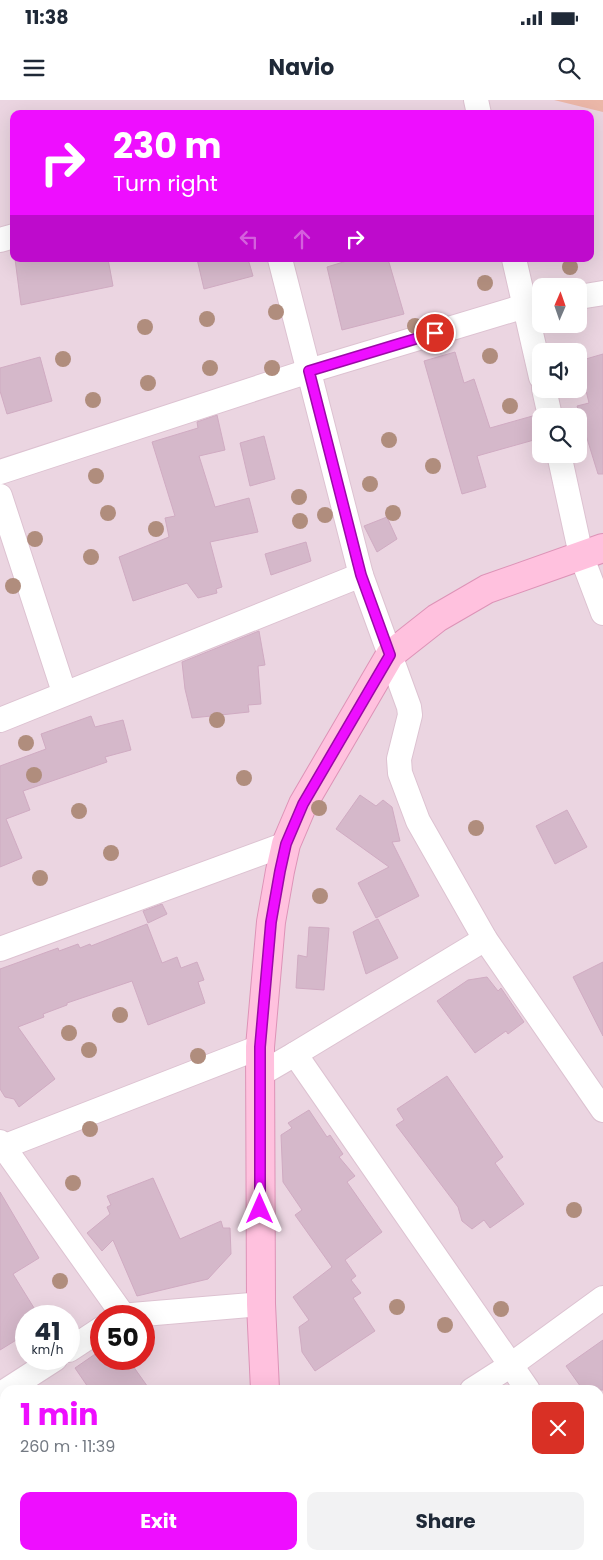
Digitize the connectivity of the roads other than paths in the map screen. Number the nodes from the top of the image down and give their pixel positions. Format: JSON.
{"nodes":[{"id":1,"x":281,"y":262,"type":"edge"},
{"id":2,"x":515,"y":262,"type":"edge"},
{"id":3,"x":603,"y":293,"type":"edge"},
{"id":4,"x":588,"y":296,"type":"edge"},
{"id":5,"x":532,"y":303,"type":"edge"},
{"id":6,"x":532,"y":305,"type":"edge"},
{"id":7,"x":309,"y":371,"type":"junction"},
{"id":8,"x":562,"y":463,"type":"edge"},
{"id":9,"x":0,"y":472,"type":"edge"},
{"id":10,"x":0,"y":496,"type":"edge"},
{"id":11,"x":592,"y":552,"type":"edge"},
{"id":12,"x":361,"y":575,"type":"junction"},
{"id":13,"x":603,"y":613,"type":"edge"},
{"id":14,"x":390,"y":655,"type":"junction"},
{"id":15,"x":64,"y":692,"type":"junction"},
{"id":16,"x":0,"y":720,"type":"edge"},
{"id":17,"x":286,"y":844,"type":"junction"},
{"id":18,"x":485,"y":939,"type":"junction"},
{"id":19,"x":0,"y":949,"type":"edge"},
{"id":20,"x":260,"y":1047,"type":"junction"},
{"id":21,"x":295,"y":1054,"type":"junction"},
{"id":22,"x":260,"y":1075,"type":"junction"},
{"id":23,"x":603,"y":1110,"type":"edge"},
{"id":24,"x":2,"y":1144,"type":"edge"},
{"id":25,"x":603,"y":1298,"type":"edge"},
{"id":26,"x":261,"y":1304,"type":"junction"},
{"id":27,"x":114,"y":1305,"type":"edge"},
{"id":28,"x":155,"y":1313,"type":"edge"},
{"id":29,"x":511,"y":1365,"type":"junction"},
{"id":30,"x":38,"y":1370,"type":"edge"},
{"id":31,"x":14,"y":1385,"type":"edge"},
{"id":32,"x":265,"y":1385,"type":"edge"},
{"id":33,"x":480,"y":1385,"type":"edge"},
{"id":34,"x":525,"y":1385,"type":"edge"}],
"edges":[{"from":1,"to":7,"type":"street"},
{"from":2,"to":5,"type":"street"},
{"from":3,"to":4,"type":"street"},
{"from":6,"to":7,"type":"street"},
{"from":7,"to":9,"type":"street"},
{"from":7,"to":12,"type":"street"},
{"from":8,"to":11,"type":"street"},
{"from":10,"to":15,"type":"street"},
{"from":11,"to":13,"type":"street"},
{"from":11,"to":14,"type":"main road"},
{"from":12,"to":14,"type":"street"},
{"from":12,"to":15,"type":"street"},
{"from":14,"to":17,"type":"main road"},
{"from":14,"to":18,"type":"street"},
{"from":15,"to":16,"type":"street"},
{"from":17,"to":19,"type":"street"},
{"from":17,"to":20,"type":"main road"},
{"from":18,"to":21,"type":"street"},
{"from":18,"to":23,"type":"street"},
{"from":20,"to":22,"type":"main road"},
{"from":20,"to":24,"type":"street"},
{"from":21,"to":22,"type":"street"},
{"from":21,"to":29,"type":"street"},
{"from":22,"to":26,"type":"main road"},
{"from":24,"to":27,"type":"street"},
{"from":25,"to":29,"type":"street"},
{"from":26,"to":28,"type":"street"},
{"from":26,"to":32,"type":"main road"},
{"from":29,"to":33,"type":"street"},
{"from":29,"to":34,"type":"street"},
{"from":30,"to":31,"type":"street"}]}
